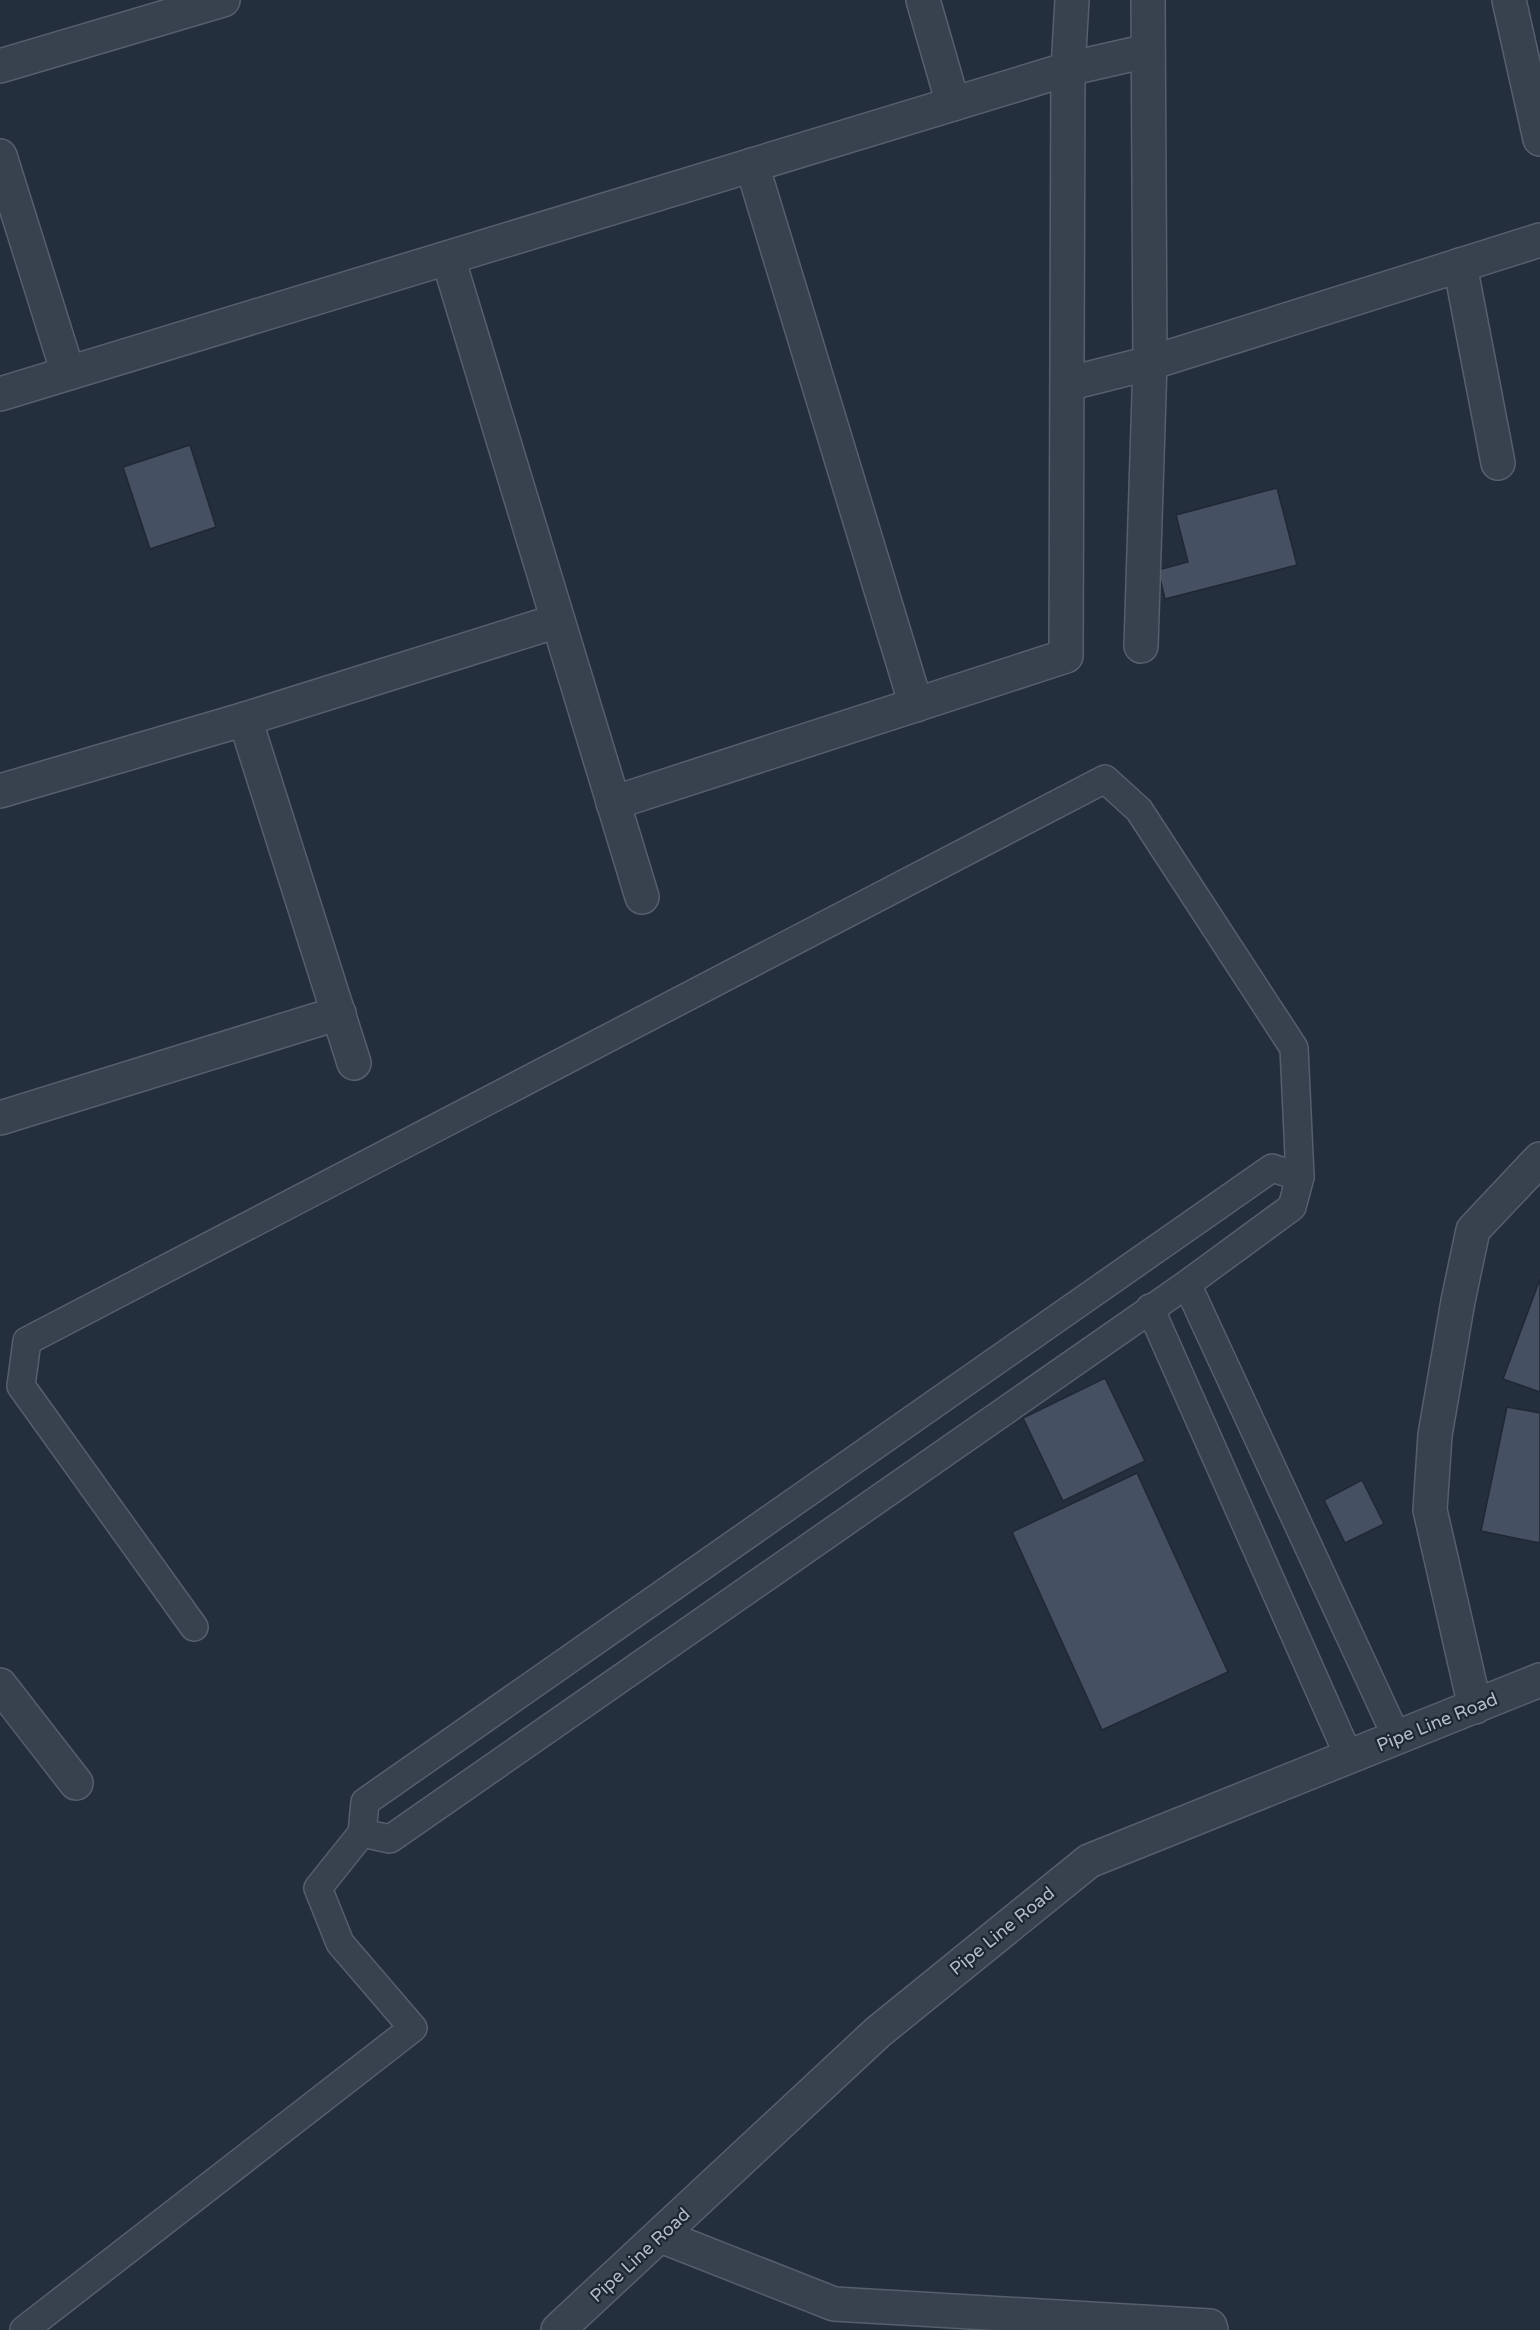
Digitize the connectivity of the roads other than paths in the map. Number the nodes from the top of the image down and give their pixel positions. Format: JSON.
{"nodes":[{"id":1,"x":223,"y":0,"type":"edge"},
{"id":2,"x":923,"y":0,"type":"edge"},
{"id":3,"x":1072,"y":0,"type":"edge"},
{"id":4,"x":1148,"y":0,"type":"edge"},
{"id":5,"x":1509,"y":0,"type":"edge"},
{"id":6,"x":1147,"y":51,"type":"junction"},
{"id":7,"x":0,"y":66,"type":"edge"},
{"id":8,"x":1068,"y":69,"type":"junction"},
{"id":9,"x":953,"y":104,"type":"junction"},
{"id":10,"x":1540,"y":139,"type":"edge"},
{"id":11,"x":0,"y":156,"type":"edge"},
{"id":12,"x":752,"y":165,"type":"junction"},
{"id":13,"x":1540,"y":240,"type":"edge"},
{"id":14,"x":448,"y":258,"type":"junction"},
{"id":15,"x":1460,"y":265,"type":"junction"},
{"id":16,"x":1150,"y":363,"type":"junction"},
{"id":17,"x":68,"y":373,"type":"junction"},
{"id":18,"x":1067,"y":384,"type":"junction"},
{"id":19,"x":0,"y":394,"type":"edge"},
{"id":20,"x":1498,"y":462,"type":"dead end"},
{"id":21,"x":557,"y":621,"type":"junction"},
{"id":22,"x":1141,"y":646,"type":"dead end"},
{"id":23,"x":916,"y":705,"type":"junction"},
{"id":24,"x":245,"y":719,"type":"junction"},
{"id":25,"x":0,"y":791,"type":"edge"},
{"id":26,"x":613,"y":803,"type":"junction"},
{"id":27,"x":642,"y":897,"type":"dead end"},
{"id":28,"x":339,"y":1013,"type":"junction"},
{"id":29,"x":354,"y":1063,"type":"dead end"},
{"id":30,"x":0,"y":1118,"type":"edge"},
{"id":31,"x":1540,"y":1160,"type":"edge"},
{"id":32,"x":1300,"y":1177,"type":"junction"},
{"id":33,"x":1186,"y":1284,"type":"junction"},
{"id":34,"x":1150,"y":1308,"type":"junction"},
{"id":35,"x":194,"y":1627,"type":"dead end"},
{"id":36,"x":1540,"y":1680,"type":"edge"},
{"id":37,"x":0,"y":1684,"type":"edge"},
{"id":38,"x":1474,"y":1707,"type":"junction"},
{"id":39,"x":1397,"y":1738,"type":"junction"},
{"id":40,"x":1349,"y":1757,"type":"junction"},
{"id":41,"x":76,"y":1783,"type":"dead end"},
{"id":42,"x":362,"y":1833,"type":"junction"},
{"id":43,"x":661,"y":2236,"type":"junction"},
{"id":44,"x":24,"y":2330,"type":"edge"},
{"id":45,"x":558,"y":2330,"type":"edge"},
{"id":46,"x":1211,"y":2330,"type":"edge"}],
"edges":[{"from":1,"to":7,"type":"street"},
{"from":2,"to":9,"type":"street"},
{"from":3,"to":8,"type":"street"},
{"from":4,"to":6,"type":"street"},
{"from":5,"to":10,"type":"street"},
{"from":6,"to":8,"type":"street"},
{"from":6,"to":16,"type":"street"},
{"from":8,"to":9,"type":"street"},
{"from":8,"to":18,"type":"street"},
{"from":9,"to":12,"type":"street"},
{"from":11,"to":17,"type":"street"},
{"from":12,"to":14,"type":"street"},
{"from":12,"to":23,"type":"street"},
{"from":13,"to":15,"type":"street"},
{"from":14,"to":17,"type":"street"},
{"from":14,"to":21,"type":"street"},
{"from":15,"to":16,"type":"street"},
{"from":15,"to":20,"type":"street"},
{"from":16,"to":18,"type":"street"},
{"from":16,"to":22,"type":"street"},
{"from":17,"to":19,"type":"street"},
{"from":18,"to":23,"type":"street"},
{"from":21,"to":24,"type":"street"},
{"from":21,"to":26,"type":"street"},
{"from":23,"to":26,"type":"street"},
{"from":24,"to":25,"type":"street"},
{"from":24,"to":28,"type":"street"},
{"from":26,"to":27,"type":"street"},
{"from":28,"to":29,"type":"street"},
{"from":28,"to":30,"type":"street"},
{"from":31,"to":38,"type":"street"},
{"from":32,"to":33,"type":"lane"},
{"from":32,"to":35,"type":"lane"},
{"from":32,"to":42,"type":"lane"},
{"from":33,"to":34,"type":"lane"},
{"from":33,"to":39,"type":"lane"},
{"from":34,"to":40,"type":"lane"},
{"from":34,"to":42,"type":"lane"},
{"from":36,"to":38,"type":"street","name":"Pipe Line Road"},
{"from":37,"to":41,"type":"street"},
{"from":38,"to":39,"type":"street","name":"Pipe Line Road"},
{"from":39,"to":40,"type":"street","name":"Pipe Line Road"},
{"from":40,"to":43,"type":"street","name":"Pipe Line Road"},
{"from":42,"to":44,"type":"lane"},
{"from":43,"to":45,"type":"street","name":"Pipe Line Road"},
{"from":43,"to":46,"type":"street"}]}
